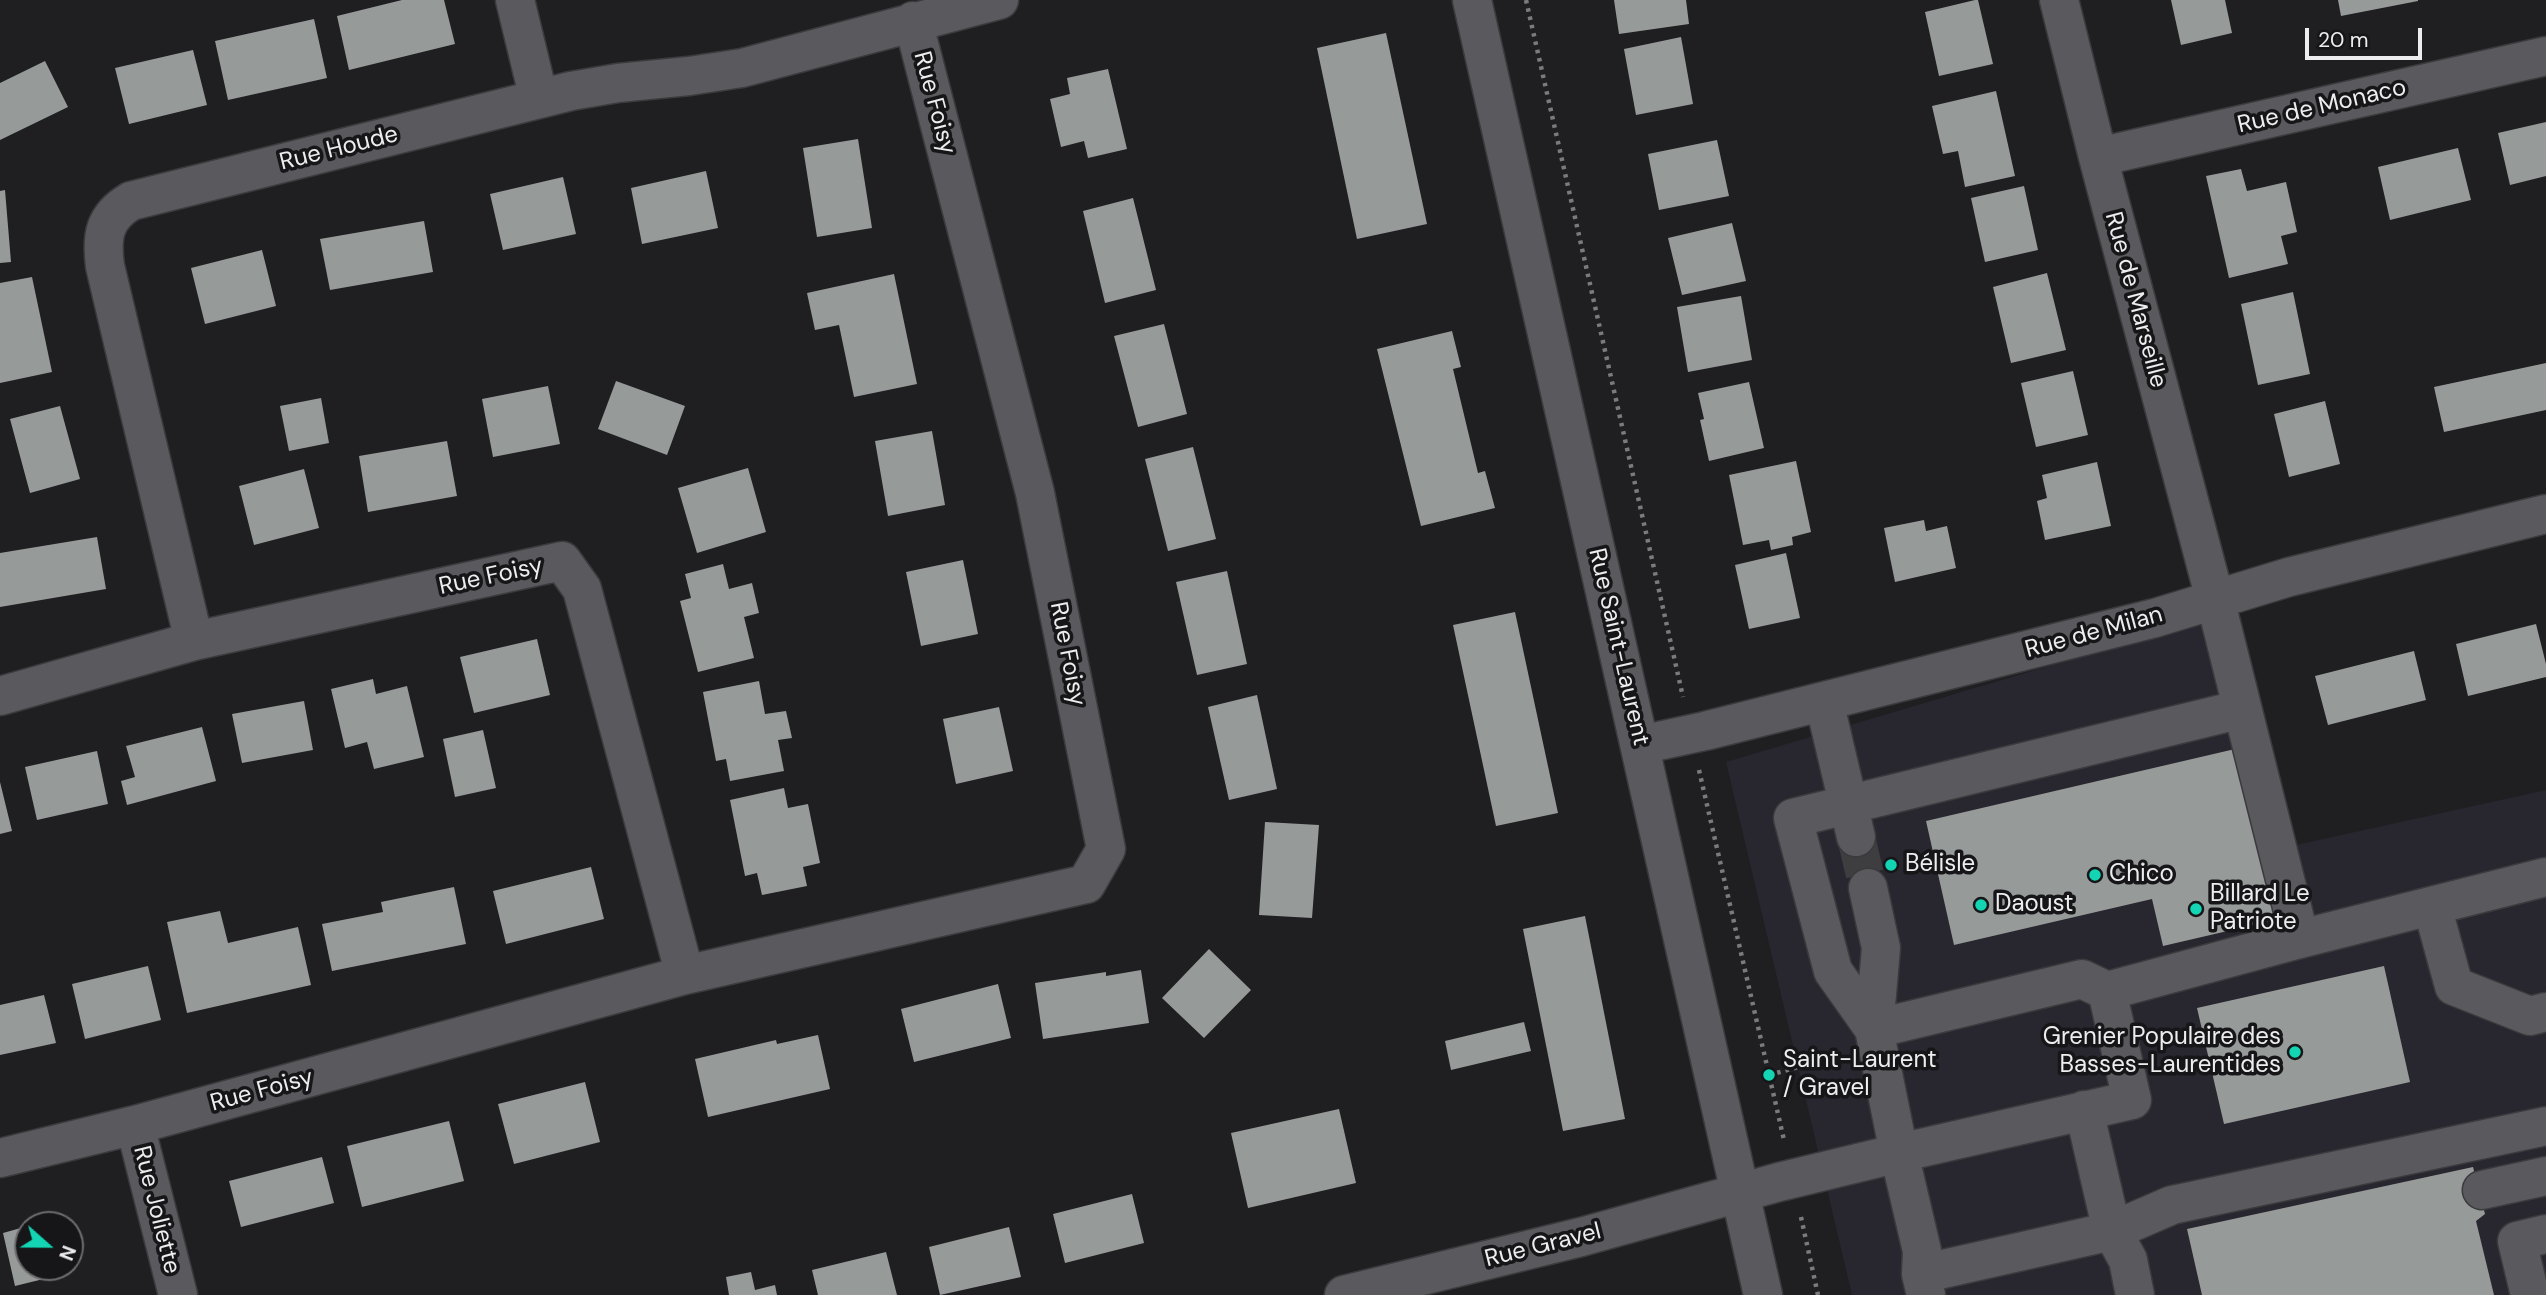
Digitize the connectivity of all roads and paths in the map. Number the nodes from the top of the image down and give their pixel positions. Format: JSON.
{"nodes":[{"id":1,"x":515,"y":0,"type":"edge"},
{"id":2,"x":999,"y":0,"type":"edge"},
{"id":3,"x":1472,"y":0,"type":"edge"},
{"id":4,"x":1526,"y":0,"type":"edge"},
{"id":5,"x":2059,"y":0,"type":"edge"},
{"id":6,"x":913,"y":22,"type":"junction"},
{"id":7,"x":2546,"y":57,"type":"edge"},
{"id":8,"x":539,"y":99,"type":"junction"},
{"id":9,"x":2098,"y":157,"type":"junction"},
{"id":10,"x":2546,"y":514,"type":"edge"},
{"id":11,"x":2215,"y":599,"type":"junction"},
{"id":12,"x":194,"y":641,"type":"junction"},
{"id":13,"x":1679,"y":677,"type":"dead end"},
{"id":14,"x":0,"y":696,"type":"edge"},
{"id":15,"x":1824,"y":701,"type":"junction"},
{"id":16,"x":2242,"y":709,"type":"junction"},
{"id":17,"x":1640,"y":745,"type":"junction"},
{"id":18,"x":1699,"y":770,"type":"dead end"},
{"id":19,"x":1852,"y":821,"type":"junction"},
{"id":20,"x":2546,"y":877,"type":"edge"},
{"id":21,"x":1868,"y":888,"type":"tunnel mouth"},
{"id":22,"x":2432,"y":906,"type":"junction"},
{"id":23,"x":2300,"y":939,"type":"junction"},
{"id":24,"x":685,"y":975,"type":"junction"},
{"id":25,"x":2107,"y":991,"type":"junction"},
{"id":26,"x":2546,"y":1012,"type":"edge"},
{"id":27,"x":1874,"y":1029,"type":"junction"},
{"id":28,"x":1811,"y":1063,"type":"dead end"},
{"id":29,"x":1769,"y":1074,"type":"junction"},
{"id":30,"x":2084,"y":1111,"type":"junction"},
{"id":31,"x":135,"y":1125,"type":"junction"},
{"id":32,"x":2546,"y":1126,"type":"edge"},
{"id":33,"x":1783,"y":1138,"type":"dead end"},
{"id":34,"x":1899,"y":1153,"type":"junction"},
{"id":35,"x":0,"y":1158,"type":"edge"},
{"id":36,"x":2546,"y":1176,"type":"edge"},
{"id":37,"x":2482,"y":1191,"type":"dead end"},
{"id":38,"x":1740,"y":1193,"type":"junction"},
{"id":39,"x":1803,"y":1228,"type":"dead end"},
{"id":40,"x":2112,"y":1231,"type":"junction"},
{"id":41,"x":2546,"y":1234,"type":"edge"},
{"id":42,"x":1924,"y":1284,"type":"edge"},
{"id":43,"x":178,"y":1295,"type":"edge"},
{"id":44,"x":1344,"y":1295,"type":"edge"},
{"id":45,"x":1763,"y":1295,"type":"edge"},
{"id":46,"x":1818,"y":1295,"type":"edge"},
{"id":47,"x":2135,"y":1295,"type":"edge"},
{"id":48,"x":2530,"y":1295,"type":"edge"}],
"edges":[{"from":1,"to":8,"type":"street"},
{"from":2,"to":6,"type":"street","name":"Rue Houde"},
{"from":3,"to":17,"type":"street","name":"Rue Saint-Laurent"},
{"from":4,"to":13,"type":"path"},
{"from":5,"to":9,"type":"street","name":"Rue de Marseille"},
{"from":6,"to":8,"type":"street","name":"Rue Houde"},
{"from":6,"to":24,"type":"street","name":"Rue Foisy"},
{"from":7,"to":9,"type":"street","name":"Rue de Monaco"},
{"from":8,"to":12,"type":"street","name":"Rue Houde"},
{"from":9,"to":11,"type":"street","name":"Rue de Marseille"},
{"from":10,"to":11,"type":"street","name":"Rue de Milan"},
{"from":11,"to":15,"type":"street","name":"Rue de Milan"},
{"from":11,"to":16,"type":"street","name":"Rue de Marseille"},
{"from":12,"to":14,"type":"street","name":"Rue Foisy"},
{"from":12,"to":24,"type":"street","name":"Rue Foisy"},
{"from":15,"to":17,"type":"street","name":"Rue de Milan"},
{"from":15,"to":19,"type":"street"},
{"from":16,"to":19,"type":"street"},
{"from":16,"to":23,"type":"street","name":"Rue de Marseille"},
{"from":17,"to":38,"type":"street","name":"Rue Saint-Laurent"},
{"from":18,"to":29,"type":"path"},
{"from":19,"to":27,"type":"street"},
{"from":20,"to":22,"type":"street"},
{"from":21,"to":27,"type":"street"},
{"from":22,"to":23,"type":"street"},
{"from":22,"to":26,"type":"street"},
{"from":23,"to":25,"type":"street"},
{"from":24,"to":31,"type":"street","name":"Rue Foisy"},
{"from":25,"to":27,"type":"street"},
{"from":25,"to":30,"type":"street","name":"Rue Gravel"},
{"from":27,"to":34,"type":"street"},
{"from":28,"to":29,"type":"path"},
{"from":29,"to":33,"type":"path"},
{"from":30,"to":34,"type":"street","name":"Rue Gravel"},
{"from":30,"to":40,"type":"street"},
{"from":31,"to":35,"type":"street","name":"Rue Foisy"},
{"from":31,"to":43,"type":"street","name":"Rue Joliette"},
{"from":32,"to":40,"type":"street"},
{"from":34,"to":38,"type":"street","name":"Rue Gravel"},
{"from":34,"to":42,"type":"street"},
{"from":36,"to":37,"type":"street"},
{"from":38,"to":44,"type":"street","name":"Rue Gravel"},
{"from":38,"to":45,"type":"street","name":"Rue Saint-Laurent"},
{"from":39,"to":46,"type":"path"},
{"from":40,"to":42,"type":"street"},
{"from":40,"to":47,"type":"street"},
{"from":41,"to":48,"type":"street"}]}
